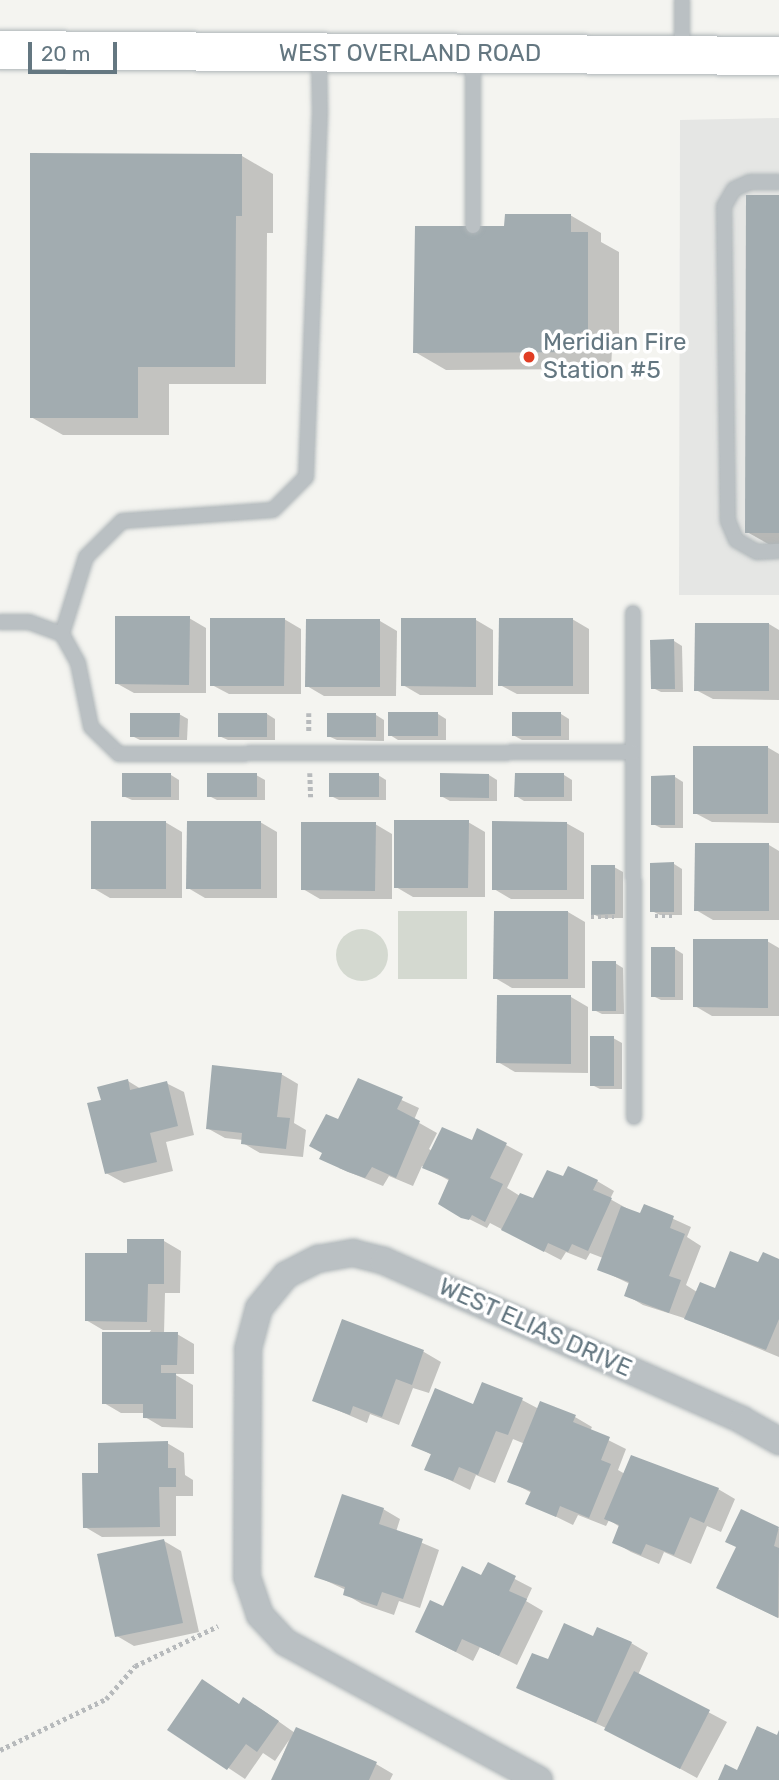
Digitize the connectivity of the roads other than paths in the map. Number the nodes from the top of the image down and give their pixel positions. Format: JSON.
{"nodes":[{"id":1,"x":682,"y":0,"type":"edge"},
{"id":2,"x":0,"y":50,"type":"edge"},
{"id":3,"x":319,"y":54,"type":"junction"},
{"id":4,"x":473,"y":54,"type":"junction"},
{"id":5,"x":682,"y":55,"type":"junction"},
{"id":6,"x":779,"y":56,"type":"edge"},
{"id":7,"x":779,"y":182,"type":"edge"},
{"id":8,"x":473,"y":226,"type":"dead end"},
{"id":9,"x":779,"y":551,"type":"edge"},
{"id":10,"x":633,"y":613,"type":"dead end"},
{"id":11,"x":0,"y":622,"type":"edge"},
{"id":12,"x":62,"y":634,"type":"junction"},
{"id":13,"x":633,"y":752,"type":"junction"},
{"id":14,"x":634,"y":1117,"type":"dead end"},
{"id":15,"x":779,"y":1441,"type":"edge"},
{"id":16,"x":540,"y":1780,"type":"edge"}],
"edges":[{"from":1,"to":5,"type":"lane"},
{"from":2,"to":3,"type":"street","name":"WEST OVERLAND ROAD"},
{"from":3,"to":4,"type":"street","name":"WEST OVERLAND ROAD"},
{"from":3,"to":12,"type":"lane"},
{"from":4,"to":5,"type":"street","name":"WEST OVERLAND ROAD"},
{"from":4,"to":8,"type":"lane"},
{"from":5,"to":6,"type":"street","name":"WEST OVERLAND ROAD"},
{"from":7,"to":9,"type":"lane"},
{"from":10,"to":13,"type":"lane"},
{"from":11,"to":12,"type":"lane"},
{"from":12,"to":13,"type":"lane"},
{"from":13,"to":14,"type":"lane"},
{"from":15,"to":16,"type":"street","name":"WEST ELIAS DRIVE"}]}
